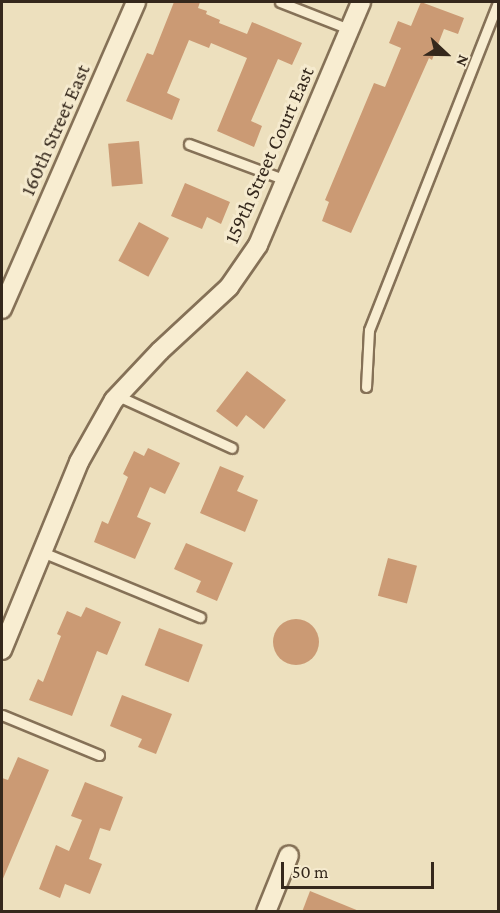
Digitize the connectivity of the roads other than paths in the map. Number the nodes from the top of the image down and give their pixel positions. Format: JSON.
{"nodes":[{"id":1,"x":136,"y":2,"type":"edge"},
{"id":2,"x":280,"y":2,"type":"edge"},
{"id":3,"x":361,"y":2,"type":"edge"},
{"id":4,"x":498,"y":2,"type":"edge"},
{"id":5,"x":349,"y":29,"type":"junction"},
{"id":6,"x":189,"y":144,"type":"dead end"},
{"id":7,"x":286,"y":180,"type":"junction"},
{"id":8,"x":2,"y":309,"type":"edge"},
{"id":9,"x":366,"y":387,"type":"dead end"},
{"id":10,"x":118,"y":396,"type":"junction"},
{"id":11,"x":232,"y":448,"type":"dead end"},
{"id":12,"x":42,"y":552,"type":"junction"},
{"id":13,"x":200,"y":617,"type":"dead end"},
{"id":14,"x":2,"y":650,"type":"edge"},
{"id":15,"x":2,"y":715,"type":"edge"},
{"id":16,"x":99,"y":754,"type":"dead end"},
{"id":17,"x":289,"y":855,"type":"dead end"},
{"id":18,"x":266,"y":912,"type":"edge"}],
"edges":[{"from":1,"to":8,"type":"street","name":"160th Street East"},
{"from":2,"to":5,"type":"lane"},
{"from":3,"to":5,"type":"street","name":"159th Street Court East"},
{"from":4,"to":9,"type":"lane"},
{"from":5,"to":7,"type":"street","name":"159th Street Court East"},
{"from":6,"to":7,"type":"lane"},
{"from":7,"to":10,"type":"street","name":"159th Street Court East"},
{"from":10,"to":11,"type":"lane"},
{"from":10,"to":12,"type":"street","name":"159th Street Court East"},
{"from":12,"to":13,"type":"lane"},
{"from":12,"to":14,"type":"street","name":"159th Street Court East"},
{"from":15,"to":16,"type":"lane"},
{"from":17,"to":18,"type":"street"}]}
